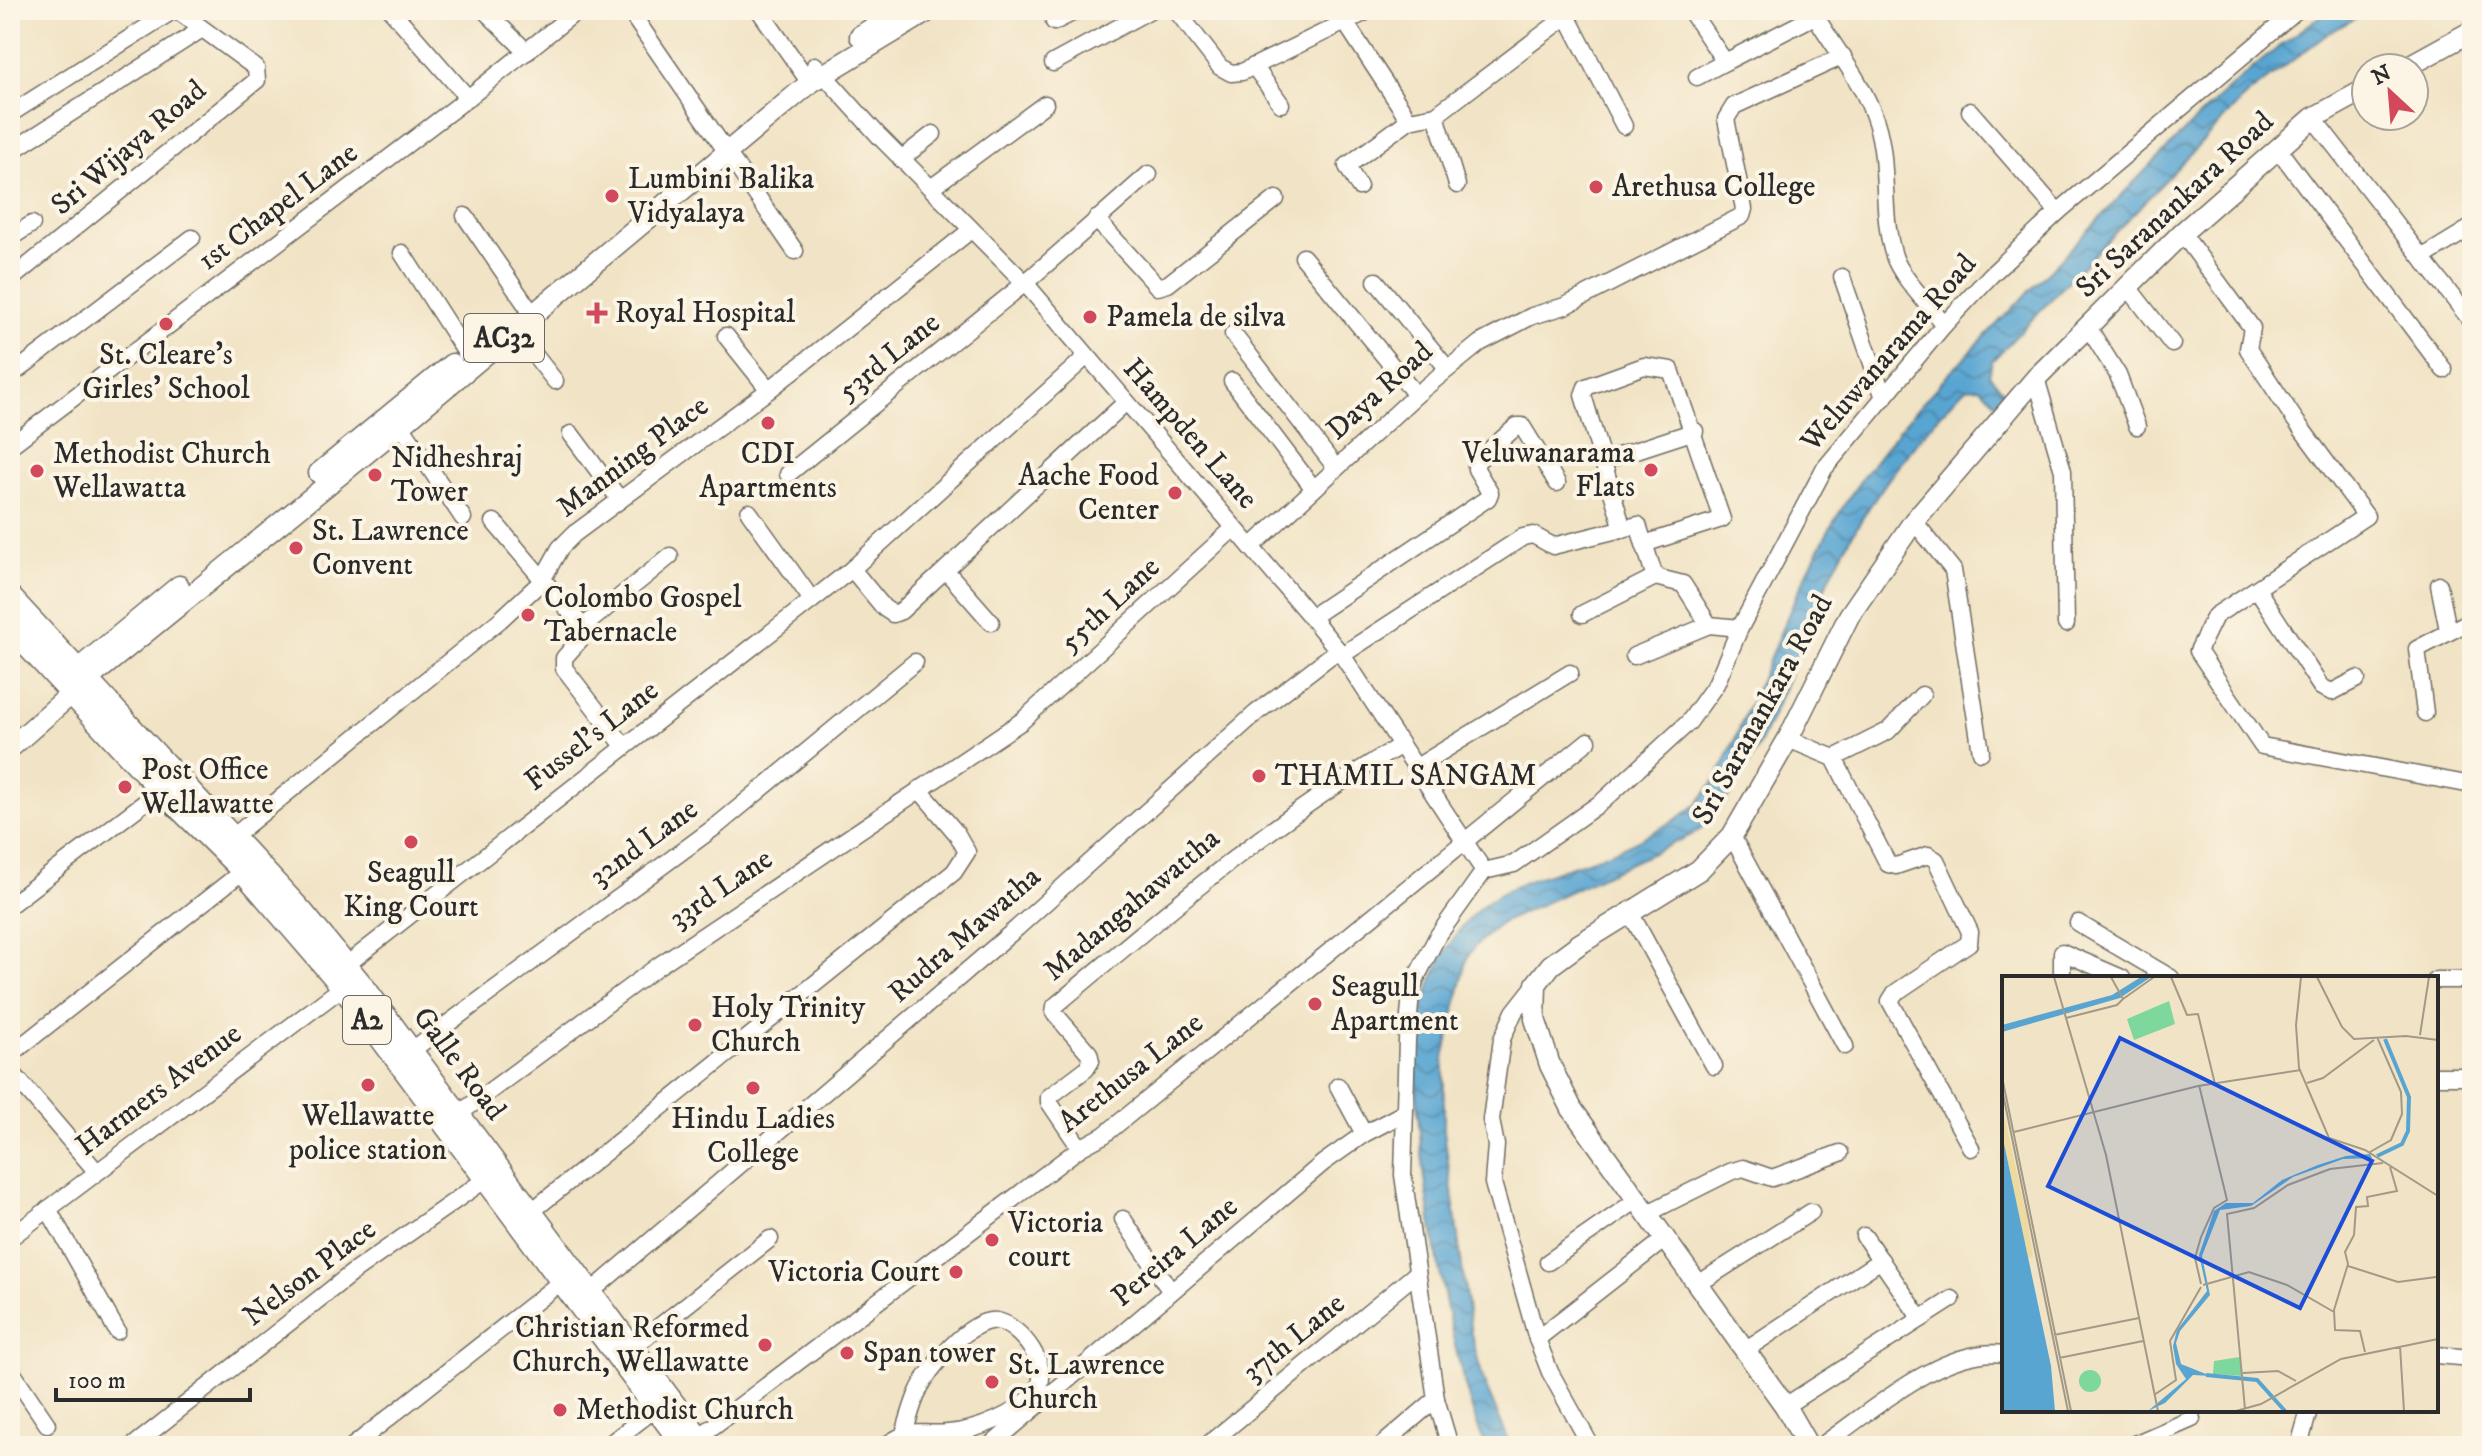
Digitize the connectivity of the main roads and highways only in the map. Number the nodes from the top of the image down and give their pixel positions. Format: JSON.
{"nodes":[{"id":1,"x":901,"y":10,"type":"edge"},
{"id":2,"x":930,"y":10,"type":"edge"},
{"id":3,"x":2472,"y":31,"type":"edge"},
{"id":4,"x":2430,"y":54,"type":"edge"},
{"id":5,"x":812,"y":74,"type":"junction"},
{"id":6,"x":2350,"y":98,"type":"edge"},
{"id":7,"x":528,"y":310,"type":"junction"},
{"id":8,"x":10,"y":597,"type":"edge"},
{"id":9,"x":10,"y":627,"type":"edge"},
{"id":10,"x":75,"y":682,"type":"junction"},
{"id":11,"x":10,"y":748,"type":"edge"},
{"id":12,"x":344,"y":977,"type":"junction"},
{"id":13,"x":405,"y":1055,"type":"junction"},
{"id":14,"x":696,"y":1443,"type":"edge"},
{"id":15,"x":1808,"y":1446,"type":"edge"}],
"edges":[{"from":1,"to":5,"type":"main road","number":"AC32"},
{"from":2,"to":5,"type":"main road","number":"AC32"},
{"from":3,"to":4,"type":"main road"},
{"from":5,"to":7,"type":"main road","number":"AC32"},
{"from":6,"to":15,"type":"main road","name":"Sri Saranankara Road"},
{"from":7,"to":10,"type":"main road","number":"AC32"},
{"from":7,"to":10,"type":"main road","number":"AC32"},
{"from":8,"to":10,"type":"highway","name":"Galle Road","number":"A2"},
{"from":9,"to":10,"type":"highway","name":"Galle Road","number":"A2"},
{"from":10,"to":11,"type":"main road"},
{"from":10,"to":12,"type":"highway","name":"Galle Road","number":"A2"},
{"from":10,"to":12,"type":"highway","name":"Galle Road","number":"A2"},
{"from":12,"to":13,"type":"highway","name":"Galle Road","number":"A2"},
{"from":13,"to":14,"type":"highway","name":"Galle Road","number":"A2"},
{"from":13,"to":14,"type":"highway","name":"Galle Road","number":"A2"}]}
